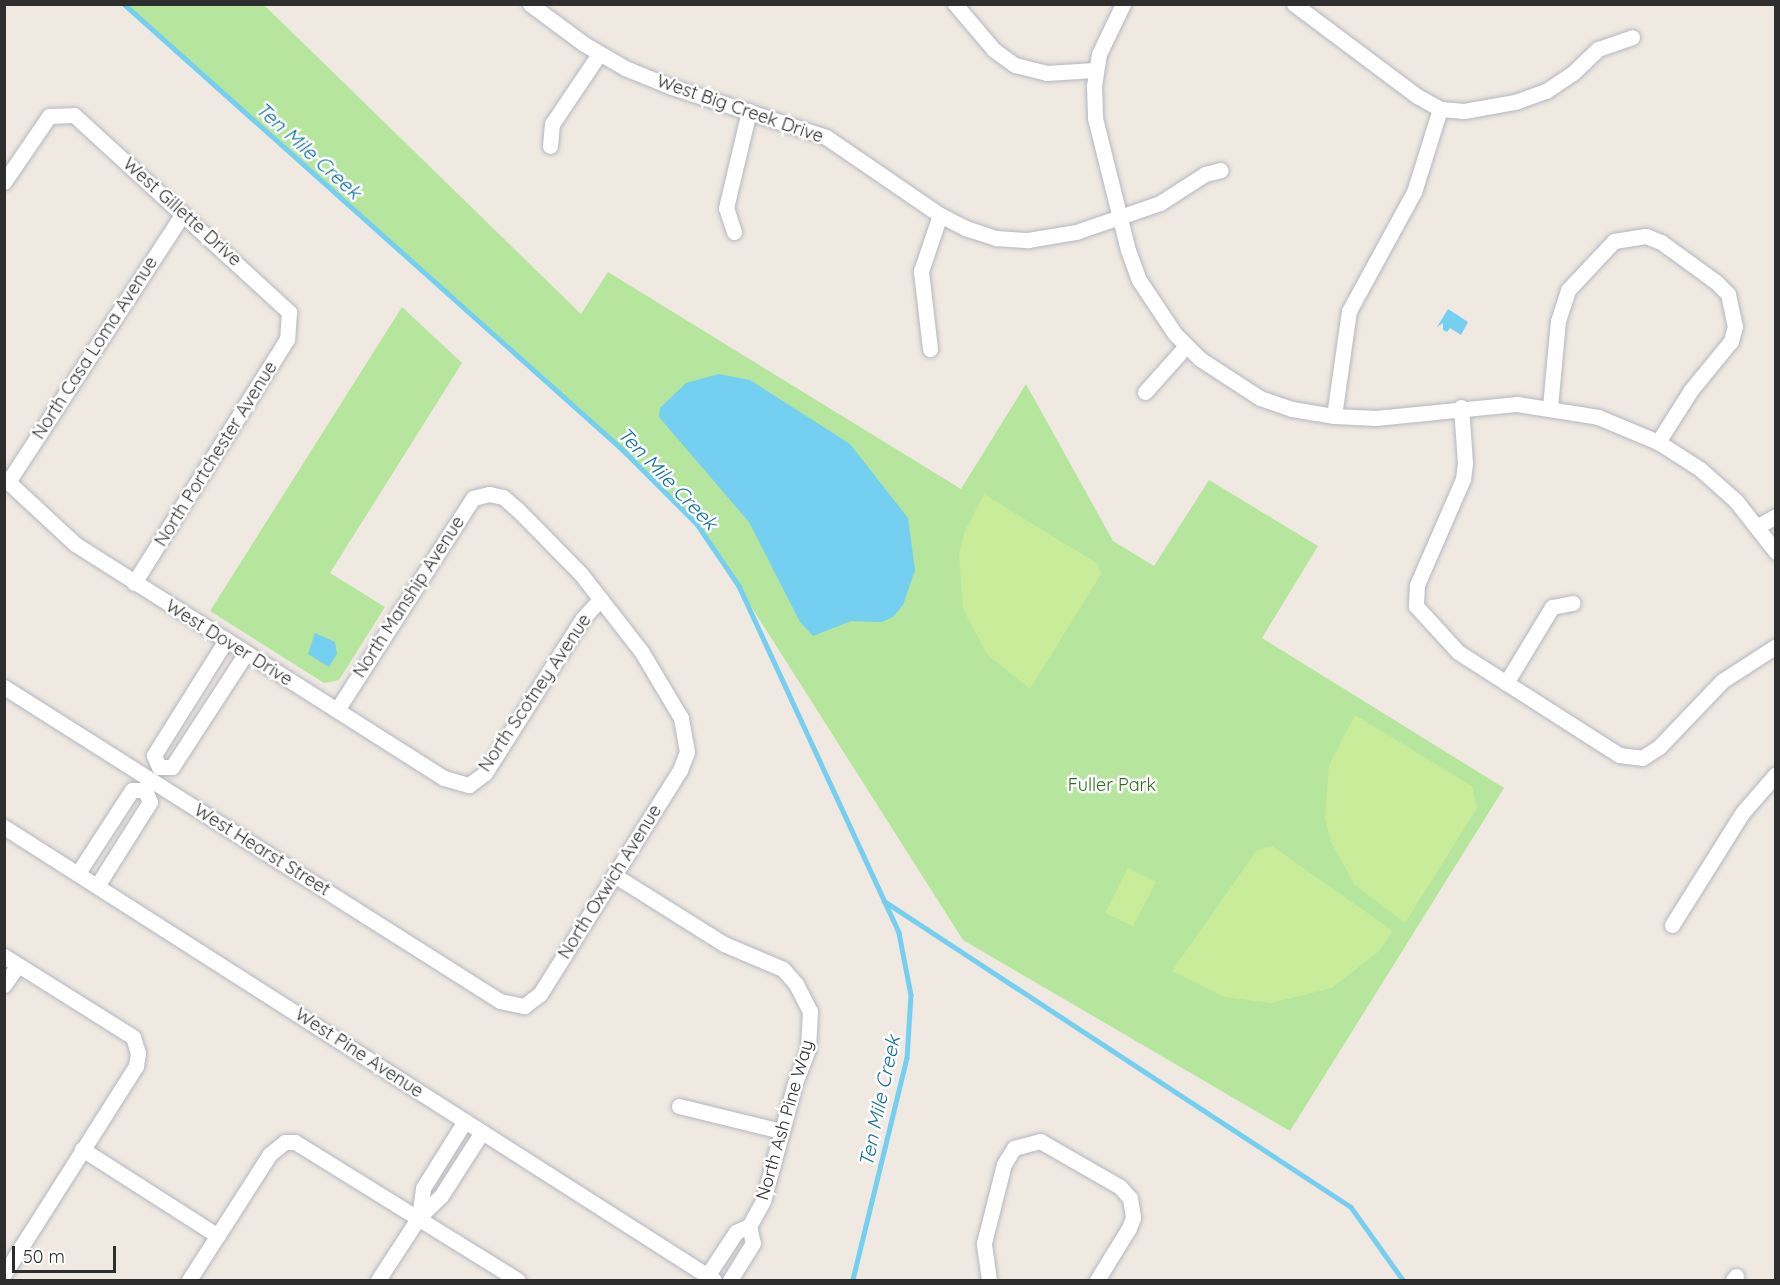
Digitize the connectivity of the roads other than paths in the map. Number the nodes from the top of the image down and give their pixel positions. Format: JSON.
{"nodes":[{"id":1,"x":530,"y":4,"type":"edge"},
{"id":2,"x":955,"y":4,"type":"edge"},
{"id":3,"x":1123,"y":4,"type":"edge"},
{"id":4,"x":1294,"y":4,"type":"edge"},
{"id":5,"x":1632,"y":37,"type":"dead end"},
{"id":6,"x":599,"y":54,"type":"junction"},
{"id":7,"x":1095,"y":70,"type":"junction"},
{"id":8,"x":1440,"y":109,"type":"junction"},
{"id":9,"x":749,"y":111,"type":"junction"},
{"id":10,"x":550,"y":146,"type":"dead end"},
{"id":11,"x":1221,"y":170,"type":"dead end"},
{"id":12,"x":4,"y":182,"type":"edge"},
{"id":13,"x":183,"y":213,"type":"junction"},
{"id":14,"x":940,"y":215,"type":"junction"},
{"id":15,"x":1119,"y":218,"type":"junction"},
{"id":16,"x":734,"y":232,"type":"dead end"},
{"id":17,"x":291,"y":322,"type":"joint"},
{"id":18,"x":1186,"y":346,"type":"junction"},
{"id":19,"x":930,"y":350,"type":"dead end"},
{"id":20,"x":1145,"y":392,"type":"dead end"},
{"id":21,"x":1461,"y":407,"type":"junction"},
{"id":22,"x":1550,"y":407,"type":"junction"},
{"id":23,"x":1334,"y":416,"type":"junction"},
{"id":24,"x":1658,"y":442,"type":"junction"},
{"id":25,"x":6,"y":480,"type":"edge"},
{"id":26,"x":1776,"y":516,"type":"edge"},
{"id":27,"x":1758,"y":526,"type":"junction"},
{"id":28,"x":1776,"y":552,"type":"edge"},
{"id":29,"x":134,"y":583,"type":"junction"},
{"id":30,"x":601,"y":599,"type":"junction"},
{"id":31,"x":1573,"y":603,"type":"dead end"},
{"id":32,"x":225,"y":640,"type":"junction"},
{"id":33,"x":1776,"y":646,"type":"edge"},
{"id":34,"x":246,"y":653,"type":"junction"},
{"id":35,"x":1506,"y":683,"type":"junction"},
{"id":36,"x":4,"y":687,"type":"edge"},
{"id":37,"x":337,"y":710,"type":"junction"},
{"id":38,"x":1776,"y":774,"type":"edge"},
{"id":39,"x":152,"y":779,"type":"junction"},
{"id":40,"x":469,"y":785,"type":"joint"},
{"id":41,"x":4,"y":826,"type":"edge"},
{"id":42,"x":78,"y":873,"type":"junction"},
{"id":43,"x":614,"y":875,"type":"junction"},
{"id":44,"x":97,"y":886,"type":"junction"},
{"id":45,"x":1672,"y":925,"type":"dead end"},
{"id":46,"x":11,"y":960,"type":"edge"},
{"id":47,"x":4,"y":985,"type":"edge"},
{"id":48,"x":524,"y":1005,"type":"joint"},
{"id":49,"x":679,"y":1106,"type":"dead end"},
{"id":50,"x":465,"y":1121,"type":"junction"},
{"id":51,"x":781,"y":1131,"type":"junction"},
{"id":52,"x":482,"y":1132,"type":"junction"},
{"id":53,"x":82,"y":1149,"type":"junction"},
{"id":54,"x":419,"y":1217,"type":"junction"},
{"id":55,"x":749,"y":1226,"type":"junction"},
{"id":56,"x":218,"y":1236,"type":"junction"},
{"id":57,"x":4,"y":1274,"type":"edge"},
{"id":58,"x":711,"y":1278,"type":"edge"},
{"id":59,"x":189,"y":1281,"type":"edge"},
{"id":60,"x":378,"y":1281,"type":"edge"},
{"id":61,"x":518,"y":1281,"type":"edge"},
{"id":62,"x":730,"y":1281,"type":"edge"},
{"id":63,"x":989,"y":1281,"type":"edge"},
{"id":64,"x":1097,"y":1281,"type":"edge"}],
"edges":[{"from":1,"to":6,"type":"street","name":"West Big Creek Drive"},
{"from":2,"to":7,"type":"street"},
{"from":3,"to":7,"type":"street"},
{"from":4,"to":8,"type":"street"},
{"from":5,"to":8,"type":"street"},
{"from":6,"to":9,"type":"street","name":"West Big Creek Drive"},
{"from":6,"to":10,"type":"street"},
{"from":7,"to":15,"type":"street"},
{"from":8,"to":23,"type":"street"},
{"from":9,"to":14,"type":"street","name":"West Big Creek Drive"},
{"from":9,"to":16,"type":"street"},
{"from":11,"to":15,"type":"street","name":"West Big Creek Drive"},
{"from":12,"to":13,"type":"street","name":"West Gillette Drive"},
{"from":13,"to":17,"type":"street","name":"West Gillette Drive"},
{"from":13,"to":25,"type":"street","name":"North Casa Loma Avenue"},
{"from":14,"to":15,"type":"street","name":"West Big Creek Drive"},
{"from":14,"to":19,"type":"street"},
{"from":15,"to":18,"type":"street"},
{"from":17,"to":29,"type":"street","name":"North Portchester Avenue"},
{"from":18,"to":20,"type":"street"},
{"from":18,"to":23,"type":"street"},
{"from":21,"to":22,"type":"street"},
{"from":21,"to":23,"type":"street"},
{"from":21,"to":35,"type":"street"},
{"from":22,"to":24,"type":"street"},
{"from":22,"to":24,"type":"street"},
{"from":24,"to":27,"type":"street"},
{"from":25,"to":29,"type":"street","name":"West Dover Drive"},
{"from":26,"to":27,"type":"street"},
{"from":27,"to":28,"type":"street"},
{"from":29,"to":32,"type":"street","name":"West Dover Drive"},
{"from":30,"to":37,"type":"street","name":"North Manship Avenue"},
{"from":30,"to":40,"type":"street","name":"North Scotney Avenue"},
{"from":30,"to":43,"type":"street","name":"North Oxwich Avenue"},
{"from":31,"to":35,"type":"street"},
{"from":32,"to":34,"type":"street","name":"West Dover Drive"},
{"from":32,"to":39,"type":"street"},
{"from":33,"to":35,"type":"street"},
{"from":34,"to":37,"type":"street","name":"West Dover Drive"},
{"from":34,"to":39,"type":"street"},
{"from":36,"to":39,"type":"street","name":"West Hearst Street"},
{"from":37,"to":40,"type":"street","name":"West Dover Drive"},
{"from":38,"to":45,"type":"street"},
{"from":39,"to":42,"type":"street"},
{"from":39,"to":44,"type":"street"},
{"from":39,"to":48,"type":"street","name":"West Hearst Street"},
{"from":41,"to":42,"type":"street","name":"West Pine Avenue"},
{"from":42,"to":44,"type":"street","name":"West Pine Avenue"},
{"from":43,"to":48,"type":"street","name":"North Oxwich Avenue"},
{"from":43,"to":51,"type":"street","name":"North Ash Pine Way"},
{"from":44,"to":50,"type":"street","name":"West Pine Avenue"},
{"from":46,"to":47,"type":"street"},
{"from":46,"to":53,"type":"street"},
{"from":49,"to":51,"type":"street"},
{"from":50,"to":52,"type":"street","name":"West Pine Avenue"},
{"from":50,"to":54,"type":"street"},
{"from":51,"to":55,"type":"street","name":"North Ash Pine Way"},
{"from":52,"to":54,"type":"street"},
{"from":52,"to":58,"type":"street","name":"West Pine Avenue"},
{"from":53,"to":56,"type":"street"},
{"from":53,"to":57,"type":"street"},
{"from":54,"to":56,"type":"street"},
{"from":54,"to":60,"type":"street"},
{"from":54,"to":61,"type":"street"},
{"from":55,"to":58,"type":"street","name":"North Ash Pine Way"},
{"from":55,"to":62,"type":"street","name":"North Ash Pine Way"},
{"from":56,"to":59,"type":"street"},
{"from":63,"to":64,"type":"street"}]}
